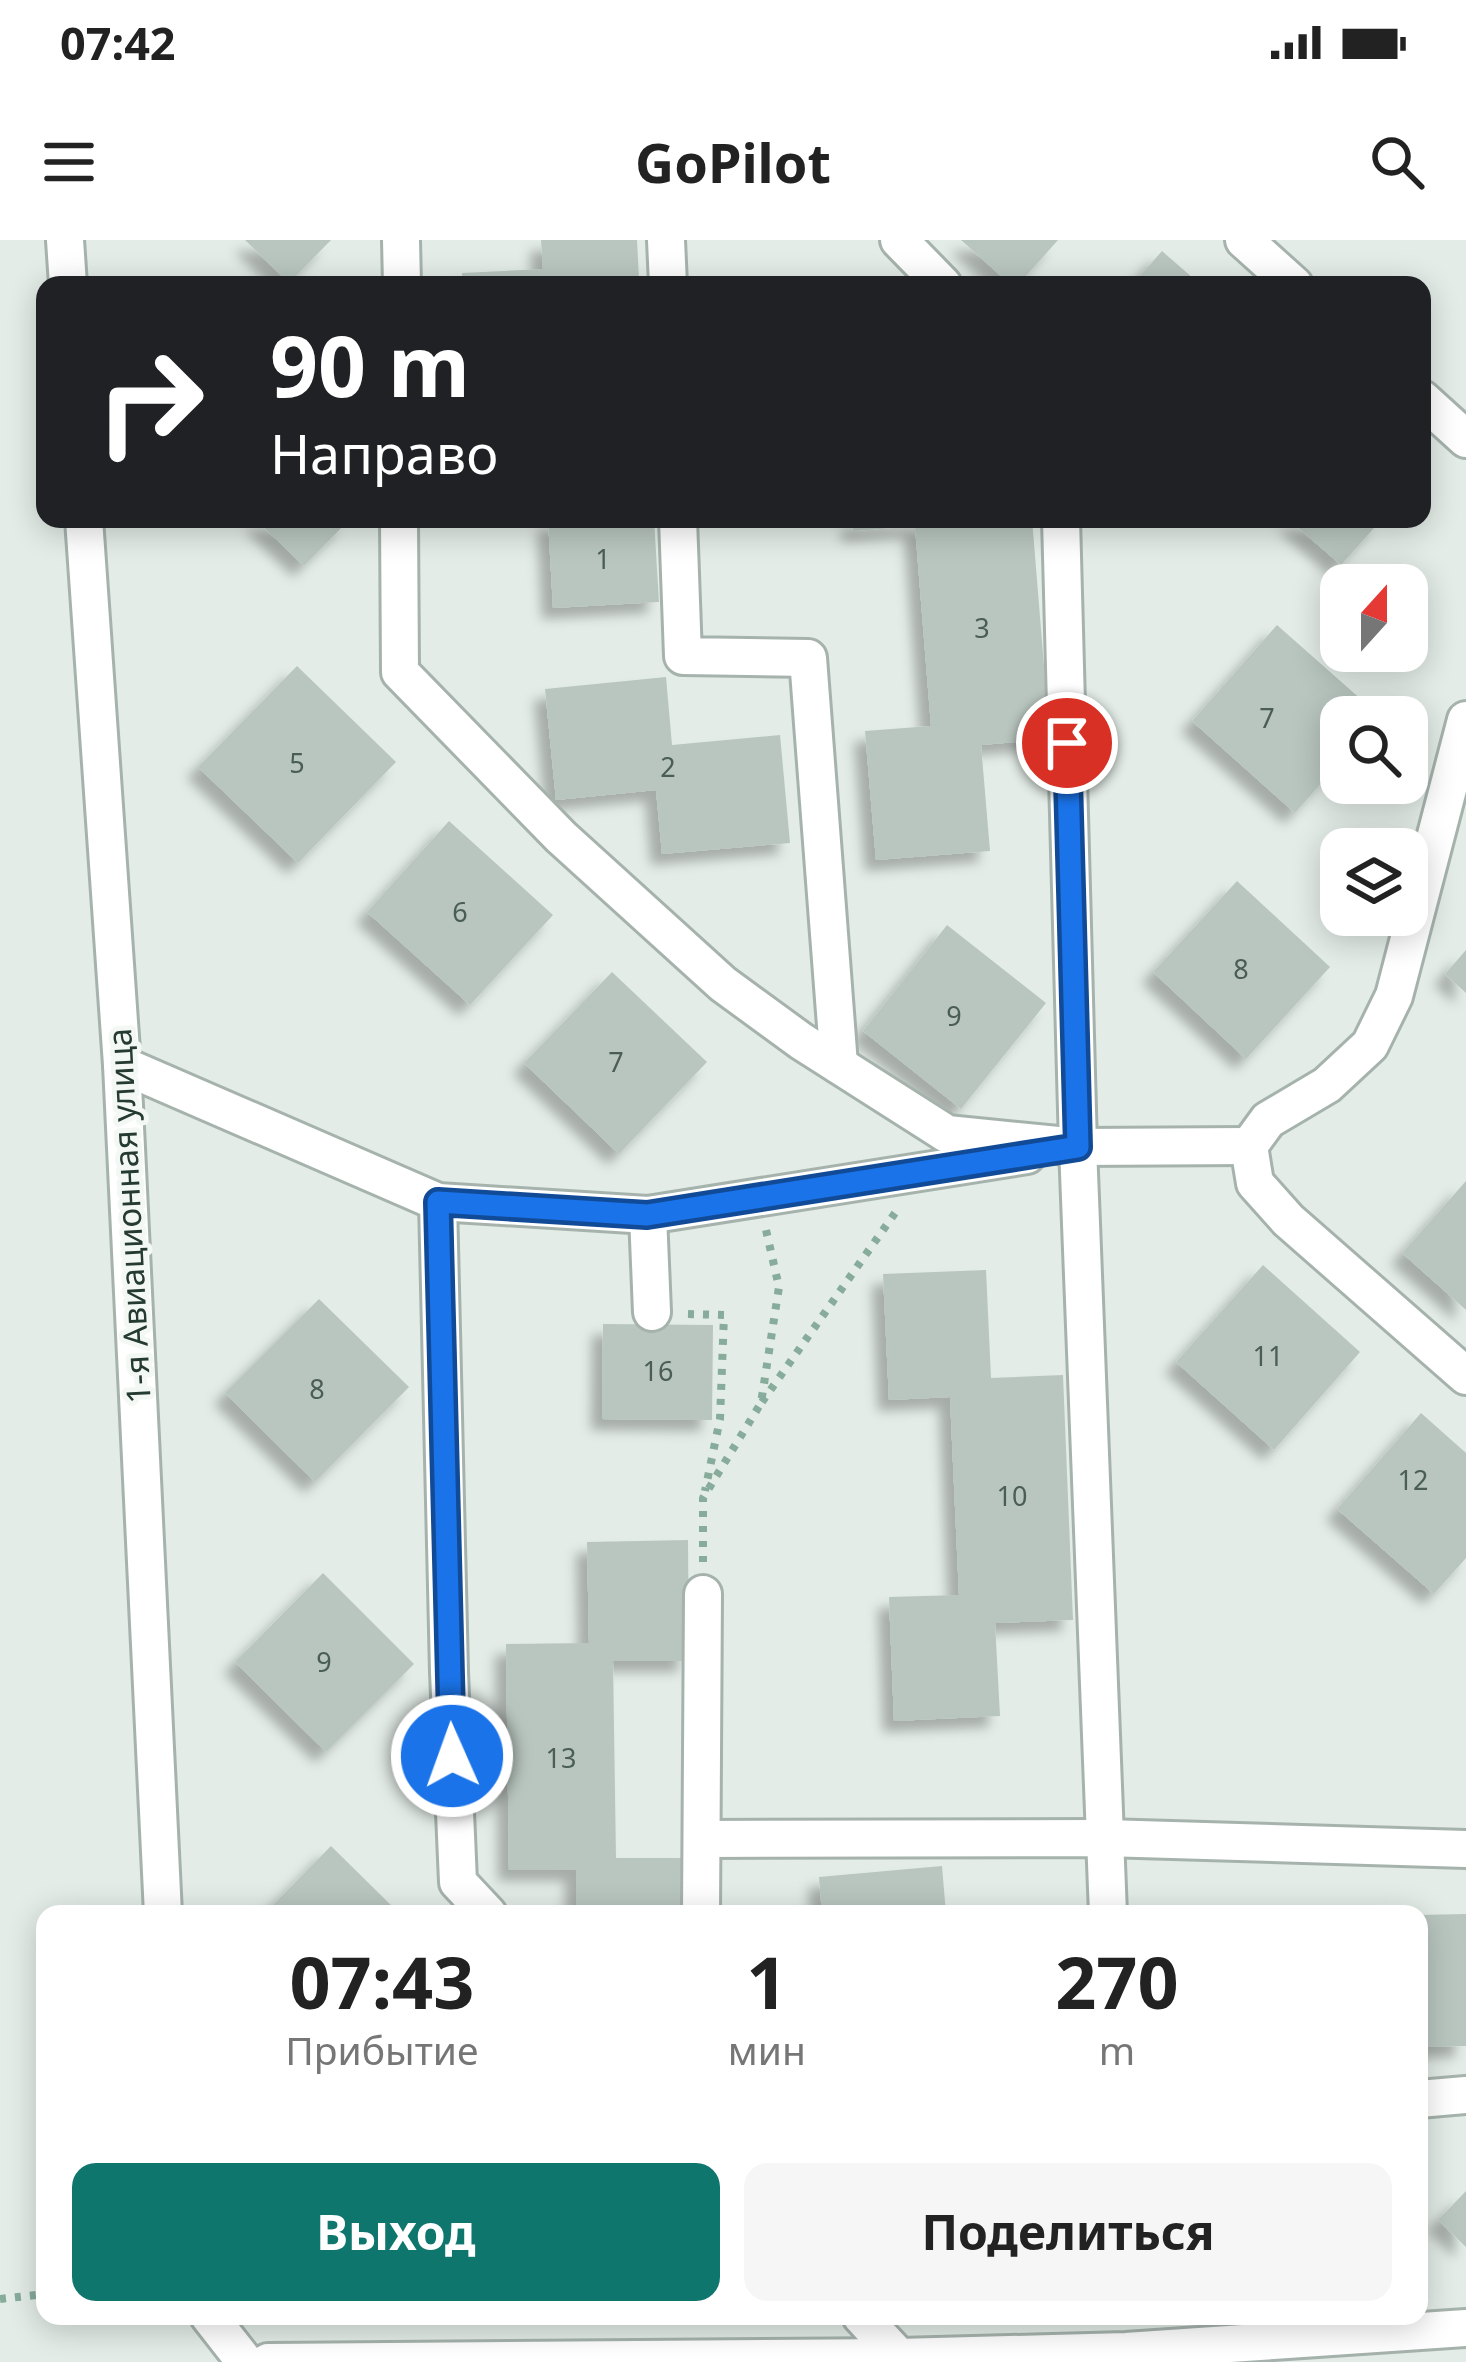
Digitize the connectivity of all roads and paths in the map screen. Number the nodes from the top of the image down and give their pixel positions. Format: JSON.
{"nodes":[{"id":1,"x":65,"y":240,"type":"edge"},
{"id":2,"x":401,"y":240,"type":"edge"},
{"id":3,"x":666,"y":240,"type":"edge"},
{"id":4,"x":899,"y":240,"type":"edge"},
{"id":5,"x":1244,"y":240,"type":"edge"},
{"id":6,"x":67,"y":276,"type":"edge"},
{"id":7,"x":401,"y":276,"type":"edge"},
{"id":8,"x":668,"y":276,"type":"edge"},
{"id":9,"x":934,"y":276,"type":"edge"},
{"id":10,"x":1284,"y":276,"type":"edge"},
{"id":11,"x":1431,"y":407,"type":"edge"},
{"id":12,"x":1466,"y":439,"type":"edge"},
{"id":13,"x":85,"y":528,"type":"edge"},
{"id":14,"x":399,"y":528,"type":"edge"},
{"id":15,"x":678,"y":528,"type":"edge"},
{"id":16,"x":1061,"y":528,"type":"edge"},
{"id":17,"x":1466,"y":720,"type":"edge"},
{"id":18,"x":122,"y":1065,"type":"junction"},
{"id":19,"x":838,"y":1065,"type":"junction"},
{"id":20,"x":1249,"y":1146,"type":"junction"},
{"id":21,"x":1078,"y":1147,"type":"junction"},
{"id":22,"x":924,"y":1171,"type":"junction"},
{"id":23,"x":758,"y":1198,"type":"junction"},
{"id":24,"x":438,"y":1202,"type":"junction"},
{"id":25,"x":647,"y":1215,"type":"junction"},
{"id":26,"x":652,"y":1312,"type":"joint"},
{"id":27,"x":1466,"y":1376,"type":"edge"},
{"id":28,"x":761,"y":1403,"type":"junction"},
{"id":29,"x":703,"y":1498,"type":"junction"},
{"id":30,"x":703,"y":1594,"type":"joint"},
{"id":31,"x":1106,"y":1838,"type":"junction"},
{"id":32,"x":702,"y":1839,"type":"junction"},
{"id":33,"x":1466,"y":1849,"type":"edge"},
{"id":34,"x":163,"y":1905,"type":"edge"},
{"id":35,"x":480,"y":1905,"type":"edge"},
{"id":36,"x":701,"y":1905,"type":"edge"},
{"id":37,"x":1108,"y":1905,"type":"edge"},
{"id":38,"x":1466,"y":2095,"type":"edge"},
{"id":39,"x":1428,"y":2097,"type":"edge"},
{"id":40,"x":36,"y":2295,"type":"edge"},
{"id":41,"x":0,"y":2299,"type":"edge"},
{"id":42,"x":216,"y":2325,"type":"edge"},
{"id":43,"x":869,"y":2325,"type":"edge"},
{"id":44,"x":1466,"y":2329,"type":"edge"},
{"id":45,"x":1125,"y":2334,"type":"edge"},
{"id":46,"x":899,"y":2357,"type":"junction"},
{"id":47,"x":245,"y":2362,"type":"edge"},
{"id":48,"x":268,"y":2362,"type":"edge"}],
"edges":[{"from":1,"to":6,"type":"street"},
{"from":2,"to":7,"type":"street"},
{"from":3,"to":8,"type":"street"},
{"from":4,"to":9,"type":"street"},
{"from":5,"to":10,"type":"street"},
{"from":11,"to":12,"type":"street"},
{"from":13,"to":18,"type":"street","name":"1-я Авиационная улица"},
{"from":14,"to":19,"type":"street"},
{"from":15,"to":19,"type":"street"},
{"from":16,"to":21,"type":"street"},
{"from":17,"to":20,"type":"street"},
{"from":18,"to":24,"type":"street"},
{"from":18,"to":34,"type":"street","name":"1-я Авиационная улица"},
{"from":19,"to":21,"type":"street"},
{"from":20,"to":21,"type":"street"},
{"from":20,"to":27,"type":"street"},
{"from":21,"to":22,"type":"street"},
{"from":21,"to":31,"type":"street"},
{"from":22,"to":23,"type":"street"},
{"from":22,"to":28,"type":"path"},
{"from":23,"to":25,"type":"street"},
{"from":23,"to":28,"type":"path"},
{"from":24,"to":25,"type":"street"},
{"from":24,"to":35,"type":"street"},
{"from":25,"to":26,"type":"street"},
{"from":26,"to":29,"type":"path"},
{"from":28,"to":29,"type":"path"},
{"from":29,"to":30,"type":"path"},
{"from":30,"to":32,"type":"street"},
{"from":31,"to":32,"type":"street"},
{"from":31,"to":33,"type":"street"},
{"from":31,"to":37,"type":"street"},
{"from":32,"to":36,"type":"street"},
{"from":38,"to":39,"type":"street"},
{"from":40,"to":41,"type":"path"},
{"from":42,"to":47,"type":"street"},
{"from":43,"to":46,"type":"street"},
{"from":44,"to":45,"type":"street"},
{"from":45,"to":46,"type":"street"},
{"from":46,"to":48,"type":"street"}]}
